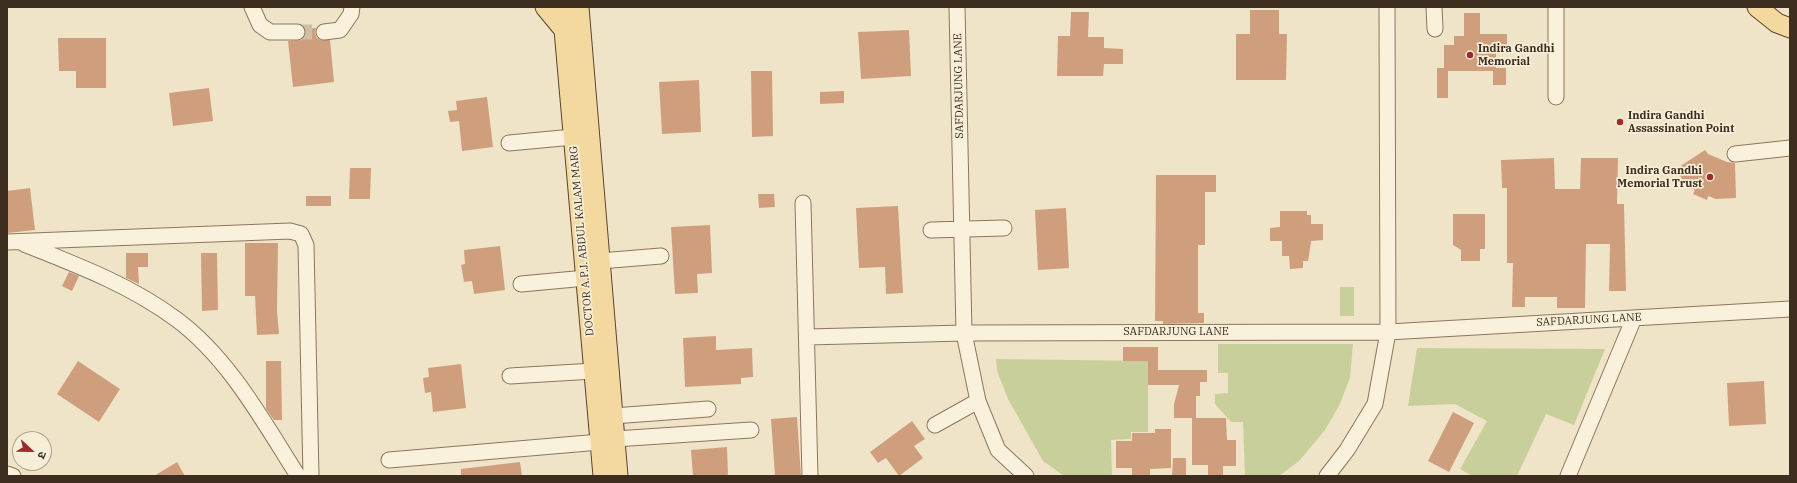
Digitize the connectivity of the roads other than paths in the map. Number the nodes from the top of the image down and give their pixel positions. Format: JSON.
{"nodes":[{"id":1,"x":252,"y":7,"type":"edge"},
{"id":2,"x":352,"y":7,"type":"edge"},
{"id":3,"x":545,"y":7,"type":"edge"},
{"id":4,"x":562,"y":7,"type":"edge"},
{"id":5,"x":958,"y":7,"type":"edge"},
{"id":6,"x":1387,"y":7,"type":"edge"},
{"id":7,"x":1434,"y":7,"type":"edge"},
{"id":8,"x":1556,"y":7,"type":"edge"},
{"id":9,"x":1757,"y":7,"type":"edge"},
{"id":10,"x":581,"y":9,"type":"edge"},
{"id":11,"x":1790,"y":28,"type":"edge"},
{"id":12,"x":1435,"y":29,"type":"dead end"},
{"id":13,"x":564,"y":30,"type":"junction"},
{"id":14,"x":297,"y":32,"type":"tunnel mouth"},
{"id":15,"x":324,"y":32,"type":"tunnel mouth"},
{"id":16,"x":575,"y":62,"type":"junction"},
{"id":17,"x":1556,"y":97,"type":"dead end"},
{"id":18,"x":573,"y":137,"type":"junction"},
{"id":19,"x":510,"y":143,"type":"dead end"},
{"id":20,"x":1790,"y":148,"type":"edge"},
{"id":21,"x":1735,"y":154,"type":"dead end"},
{"id":22,"x":803,"y":203,"type":"dead end"},
{"id":23,"x":1004,"y":228,"type":"dead end"},
{"id":24,"x":962,"y":229,"type":"junction"},
{"id":25,"x":931,"y":230,"type":"dead end"},
{"id":26,"x":13,"y":242,"type":"edge"},
{"id":27,"x":661,"y":256,"type":"dead end"},
{"id":28,"x":600,"y":261,"type":"junction"},
{"id":29,"x":586,"y":278,"type":"junction"},
{"id":30,"x":521,"y":284,"type":"dead end"},
{"id":31,"x":1790,"y":309,"type":"edge"},
{"id":32,"x":1634,"y":318,"type":"junction"},
{"id":33,"x":1388,"y":332,"type":"junction"},
{"id":34,"x":964,"y":333,"type":"junction"},
{"id":35,"x":808,"y":337,"type":"junction"},
{"id":36,"x":594,"y":370,"type":"junction"},
{"id":37,"x":510,"y":376,"type":"dead end"},
{"id":38,"x":978,"y":401,"type":"junction"},
{"id":39,"x":708,"y":409,"type":"dead end"},
{"id":40,"x":613,"y":416,"type":"junction"},
{"id":41,"x":935,"y":425,"type":"dead end"},
{"id":42,"x":751,"y":430,"type":"dead end"},
{"id":43,"x":607,"y":440,"type":"junction"},
{"id":44,"x":389,"y":460,"type":"dead end"},
{"id":45,"x":7,"y":474,"type":"edge"},
{"id":46,"x":13,"y":476,"type":"edge"},
{"id":47,"x":298,"y":476,"type":"edge"},
{"id":48,"x":311,"y":476,"type":"edge"},
{"id":49,"x":603,"y":476,"type":"edge"},
{"id":50,"x":618,"y":476,"type":"edge"},
{"id":51,"x":810,"y":476,"type":"edge"},
{"id":52,"x":1026,"y":476,"type":"edge"},
{"id":53,"x":1327,"y":476,"type":"edge"},
{"id":54,"x":1568,"y":476,"type":"edge"}],
"edges":[{"from":1,"to":14,"type":"street"},
{"from":2,"to":15,"type":"street"},
{"from":3,"to":13,"type":"main road"},
{"from":4,"to":13,"type":"main road","name":"DOCTOR A.P.J. ABDUL KALAM MARG"},
{"from":5,"to":24,"type":"street","name":"SAFDARJUNG LANE"},
{"from":6,"to":33,"type":"street"},
{"from":7,"to":12,"type":"street"},
{"from":8,"to":17,"type":"street"},
{"from":9,"to":11,"type":"main road"},
{"from":10,"to":16,"type":"main road","name":"DOCTOR A.P.J. ABDUL KALAM MARG"},
{"from":13,"to":16,"type":"main road","name":"DOCTOR A.P.J. ABDUL KALAM MARG"},
{"from":16,"to":18,"type":"main road","name":"DOCTOR A.P.J. ABDUL KALAM MARG"},
{"from":16,"to":28,"type":"main road","name":"DOCTOR A.P.J. ABDUL KALAM MARG"},
{"from":18,"to":19,"type":"street"},
{"from":18,"to":29,"type":"main road","name":"DOCTOR A.P.J. ABDUL KALAM MARG"},
{"from":20,"to":21,"type":"street"},
{"from":22,"to":35,"type":"street"},
{"from":23,"to":24,"type":"street"},
{"from":24,"to":25,"type":"street"},
{"from":24,"to":34,"type":"street","name":"SAFDARJUNG LANE"},
{"from":26,"to":47,"type":"street"},
{"from":26,"to":48,"type":"street"},
{"from":27,"to":28,"type":"street"},
{"from":28,"to":40,"type":"main road","name":"DOCTOR A.P.J. ABDUL KALAM MARG"},
{"from":29,"to":30,"type":"street"},
{"from":29,"to":36,"type":"main road","name":"DOCTOR A.P.J. ABDUL KALAM MARG"},
{"from":31,"to":32,"type":"street","name":"SAFDARJUNG LANE"},
{"from":32,"to":33,"type":"street","name":"SAFDARJUNG LANE"},
{"from":32,"to":54,"type":"street"},
{"from":33,"to":34,"type":"street","name":"SAFDARJUNG LANE"},
{"from":33,"to":53,"type":"street"},
{"from":34,"to":35,"type":"street","name":"SAFDARJUNG LANE"},
{"from":34,"to":38,"type":"street","name":"SAFDARJUNG LANE"},
{"from":35,"to":51,"type":"street"},
{"from":36,"to":37,"type":"street"},
{"from":36,"to":43,"type":"main road","name":"DOCTOR A.P.J. ABDUL KALAM MARG"},
{"from":38,"to":41,"type":"street"},
{"from":38,"to":52,"type":"street","name":"SAFDARJUNG LANE"},
{"from":39,"to":40,"type":"street"},
{"from":40,"to":43,"type":"main road","name":"DOCTOR A.P.J. ABDUL KALAM MARG"},
{"from":42,"to":43,"type":"street"},
{"from":43,"to":44,"type":"street"},
{"from":43,"to":49,"type":"main road","name":"DOCTOR A.P.J. ABDUL KALAM MARG"},
{"from":43,"to":50,"type":"main road","name":"DOCTOR A.P.J. ABDUL KALAM MARG"},
{"from":45,"to":46,"type":"street"}]}
